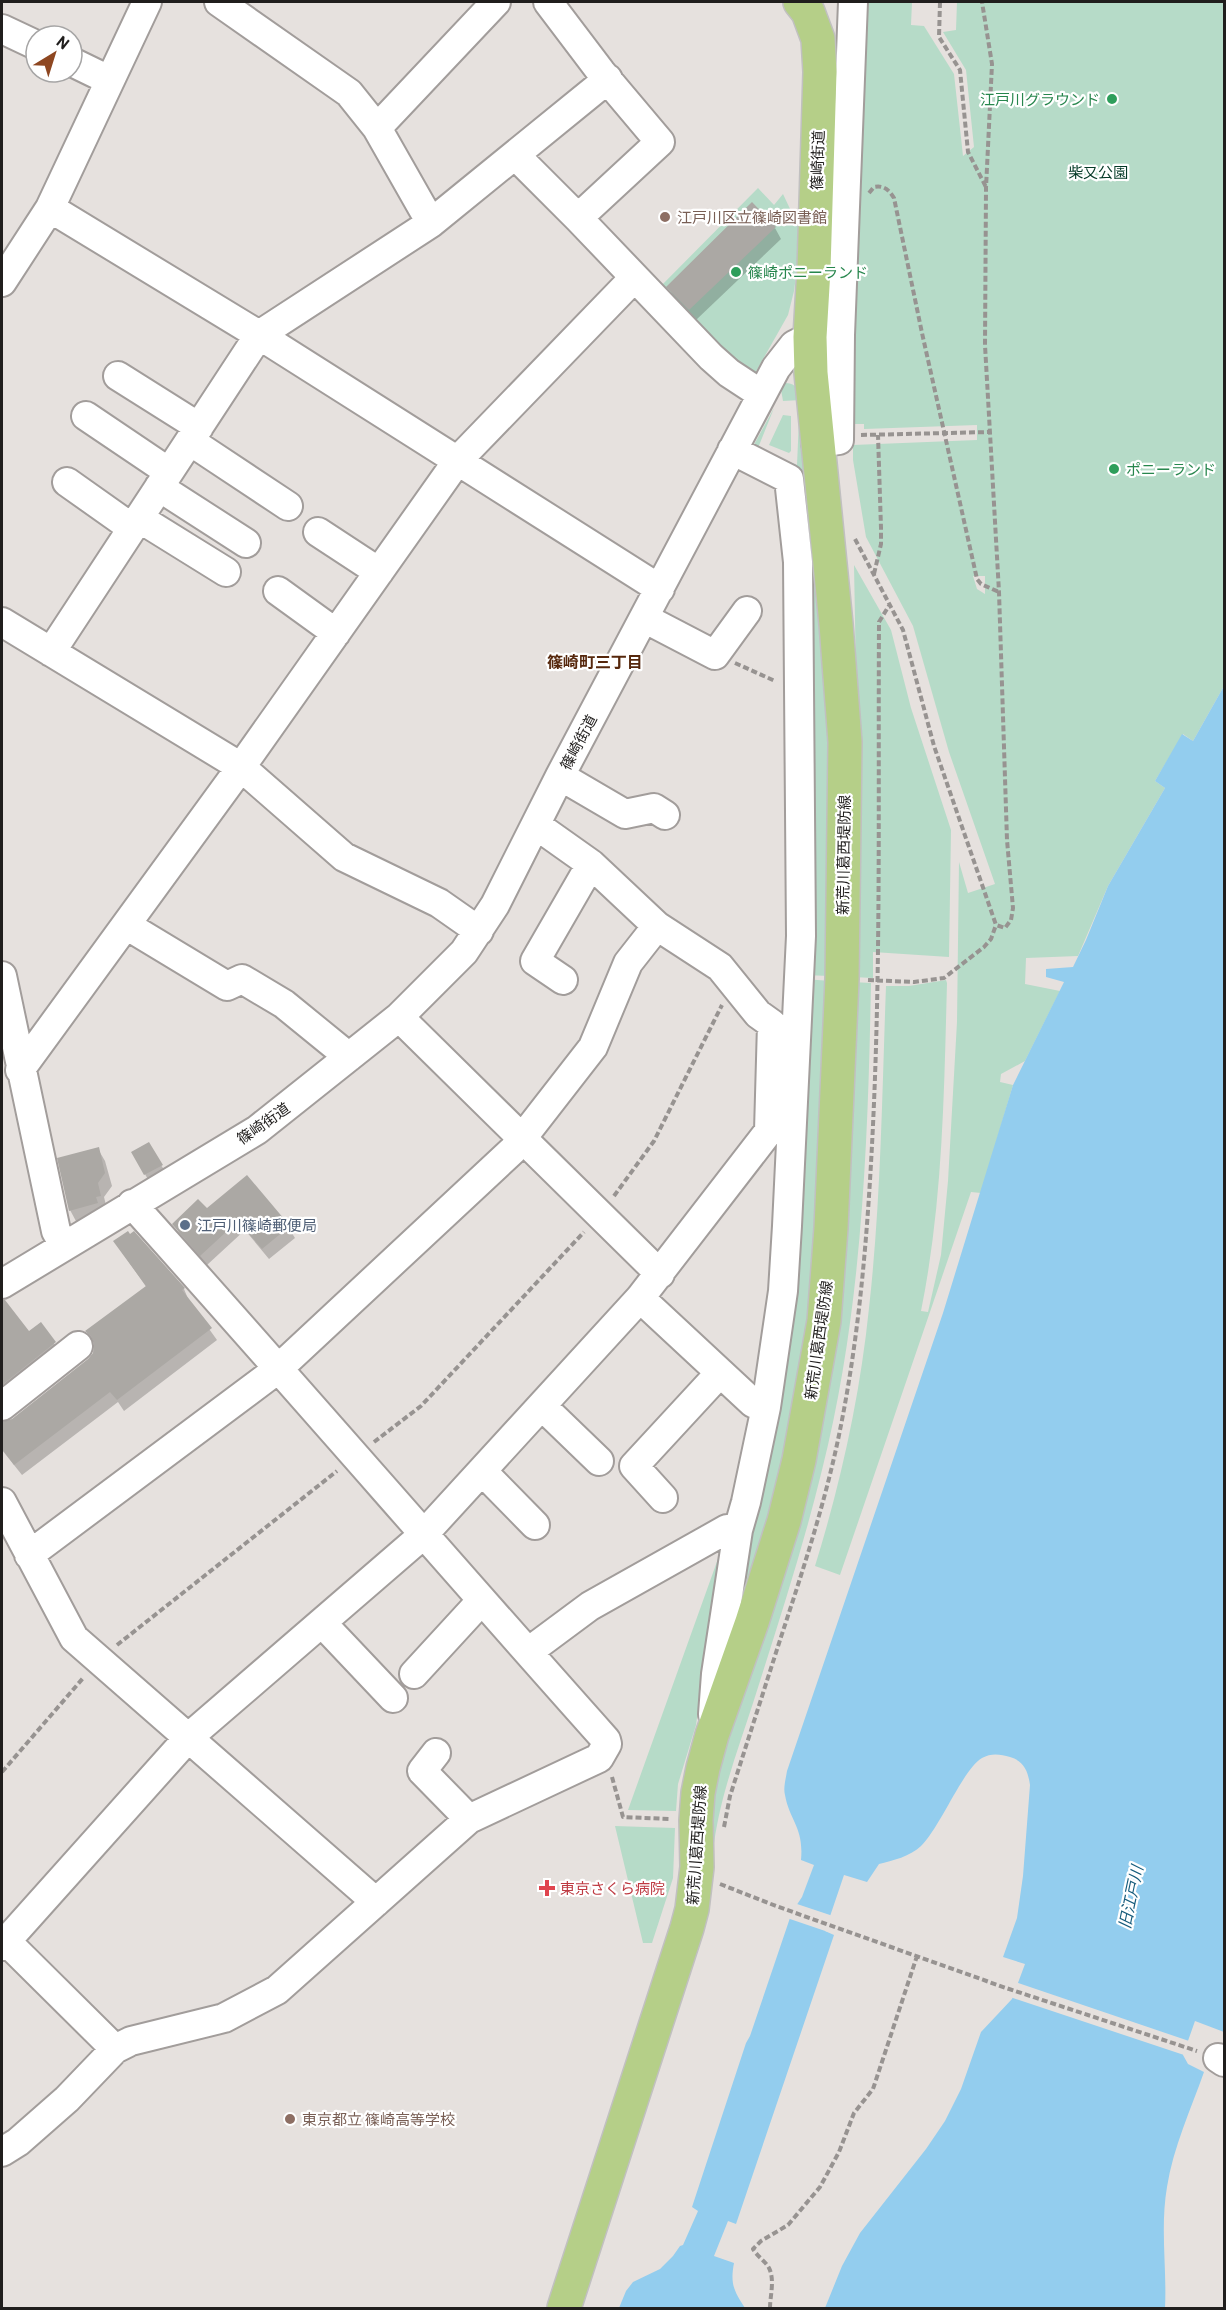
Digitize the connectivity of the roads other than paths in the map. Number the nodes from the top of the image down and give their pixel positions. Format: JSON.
{"nodes":[{"id":1,"x":147,"y":2,"type":"edge"},
{"id":2,"x":219,"y":2,"type":"edge"},
{"id":3,"x":496,"y":2,"type":"edge"},
{"id":4,"x":548,"y":2,"type":"edge"},
{"id":5,"x":800,"y":2,"type":"edge"},
{"id":6,"x":853,"y":2,"type":"edge"},
{"id":7,"x":2,"y":29,"type":"edge"},
{"id":8,"x":24,"y":39,"type":"edge"},
{"id":9,"x":84,"y":68,"type":"edge"},
{"id":10,"x":109,"y":80,"type":"junction"},
{"id":11,"x":608,"y":80,"type":"junction"},
{"id":12,"x":377,"y":128,"type":"junction"},
{"id":13,"x":515,"y":155,"type":"junction"},
{"id":14,"x":50,"y":208,"type":"junction"},
{"id":15,"x":578,"y":218,"type":"junction"},
{"id":16,"x":431,"y":223,"type":"junction"},
{"id":17,"x":634,"y":278,"type":"junction"},
{"id":18,"x":2,"y":282,"type":"edge"},
{"id":19,"x":259,"y":335,"type":"junction"},
{"id":20,"x":810,"y":337,"type":"junction"},
{"id":21,"x":118,"y":376,"type":"dead end"},
{"id":22,"x":761,"y":394,"type":"junction"},
{"id":23,"x":86,"y":416,"type":"dead end"},
{"id":24,"x":194,"y":434,"type":"junction"},
{"id":25,"x":816,"y":443,"type":"junction"},
{"id":26,"x":732,"y":450,"type":"junction"},
{"id":27,"x":458,"y":460,"type":"junction"},
{"id":28,"x":164,"y":479,"type":"junction"},
{"id":29,"x":67,"y":482,"type":"dead end"},
{"id":30,"x":288,"y":506,"type":"dead end"},
{"id":31,"x":135,"y":523,"type":"junction"},
{"id":32,"x":318,"y":532,"type":"dead end"},
{"id":33,"x":246,"y":543,"type":"dead end"},
{"id":34,"x":226,"y":572,"type":"dead end"},
{"id":35,"x":379,"y":573,"type":"junction"},
{"id":36,"x":660,"y":589,"type":"junction"},
{"id":37,"x":278,"y":591,"type":"dead end"},
{"id":38,"x":747,"y":611,"type":"dead end"},
{"id":39,"x":644,"y":618,"type":"junction"},
{"id":40,"x":2,"y":622,"type":"edge"},
{"id":41,"x":336,"y":633,"type":"junction"},
{"id":42,"x":51,"y":652,"type":"junction"},
{"id":43,"x":241,"y":767,"type":"junction"},
{"id":44,"x":560,"y":776,"type":"junction"},
{"id":45,"x":665,"y":815,"type":"dead end"},
{"id":46,"x":536,"y":825,"type":"junction"},
{"id":47,"x":591,"y":864,"type":"junction"},
{"id":48,"x":126,"y":925,"type":"junction"},
{"id":49,"x":657,"y":926,"type":"junction"},
{"id":50,"x":479,"y":931,"type":"junction"},
{"id":51,"x":2,"y":976,"type":"edge"},
{"id":52,"x":563,"y":980,"type":"dead end"},
{"id":53,"x":399,"y":1017,"type":"junction"},
{"id":54,"x":349,"y":1057,"type":"junction"},
{"id":55,"x":20,"y":1070,"type":"junction"},
{"id":56,"x":522,"y":1139,"type":"junction"},
{"id":57,"x":132,"y":1204,"type":"junction"},
{"id":58,"x":64,"y":1245,"type":"junction"},
{"id":59,"x":660,"y":1274,"type":"junction"},
{"id":60,"x":2,"y":1284,"type":"edge"},
{"id":61,"x":640,"y":1298,"type":"junction"},
{"id":62,"x":78,"y":1346,"type":"dead end"},
{"id":63,"x":278,"y":1369,"type":"junction"},
{"id":64,"x":719,"y":1374,"type":"junction"},
{"id":65,"x":2,"y":1406,"type":"edge"},
{"id":66,"x":542,"y":1406,"type":"junction"},
{"id":67,"x":765,"y":1407,"type":"junction"},
{"id":68,"x":599,"y":1461,"type":"dead end"},
{"id":69,"x":482,"y":1471,"type":"junction"},
{"id":70,"x":663,"y":1498,"type":"dead end"},
{"id":71,"x":2,"y":1502,"type":"edge"},
{"id":72,"x":535,"y":1525,"type":"dead end"},
{"id":73,"x":738,"y":1530,"type":"junction"},
{"id":74,"x":423,"y":1535,"type":"junction"},
{"id":75,"x":29,"y":1555,"type":"junction"},
{"id":76,"x":482,"y":1600,"type":"junction"},
{"id":77,"x":322,"y":1623,"type":"junction"},
{"id":78,"x":528,"y":1652,"type":"junction"},
{"id":79,"x":414,"y":1674,"type":"dead end"},
{"id":80,"x":393,"y":1698,"type":"dead end"},
{"id":81,"x":711,"y":1735,"type":"junction"},
{"id":82,"x":189,"y":1737,"type":"junction"},
{"id":83,"x":436,"y":1753,"type":"dead end"},
{"id":84,"x":469,"y":1819,"type":"junction"},
{"id":85,"x":376,"y":1902,"type":"junction"},
{"id":86,"x":4,"y":1943,"type":"edge"},
{"id":87,"x":115,"y":2049,"type":"junction"},
{"id":88,"x":2,"y":2152,"type":"edge"},
{"id":89,"x":564,"y":2308,"type":"edge"}],
"edges":[{"from":1,"to":10,"type":"street"},
{"from":2,"to":12,"type":"street"},
{"from":3,"to":12,"type":"street"},
{"from":4,"to":11,"type":"street"},
{"from":5,"to":20,"type":"main road","name":"篠崎街道"},
{"from":6,"to":25,"type":"street"},
{"from":7,"to":8,"type":"street"},
{"from":9,"to":10,"type":"street"},
{"from":10,"to":14,"type":"street"},
{"from":11,"to":13,"type":"street"},
{"from":11,"to":15,"type":"street"},
{"from":12,"to":16,"type":"street"},
{"from":13,"to":15,"type":"street"},
{"from":13,"to":16,"type":"street"},
{"from":14,"to":18,"type":"street"},
{"from":14,"to":19,"type":"street"},
{"from":15,"to":17,"type":"street"},
{"from":16,"to":19,"type":"street"},
{"from":17,"to":22,"type":"street"},
{"from":17,"to":27,"type":"street"},
{"from":19,"to":24,"type":"street"},
{"from":19,"to":27,"type":"street"},
{"from":20,"to":22,"type":"street","name":"篠崎街道"},
{"from":20,"to":25,"type":"main road","name":"新荒川葛西堤防線"},
{"from":21,"to":24,"type":"street"},
{"from":22,"to":26,"type":"street","name":"篠崎街道"},
{"from":23,"to":28,"type":"street"},
{"from":24,"to":28,"type":"street"},
{"from":24,"to":30,"type":"street"},
{"from":25,"to":81,"type":"main road","name":"新荒川葛西堤防線"},
{"from":26,"to":36,"type":"street","name":"篠崎街道"},
{"from":26,"to":67,"type":"street"},
{"from":27,"to":35,"type":"street"},
{"from":27,"to":36,"type":"street"},
{"from":28,"to":31,"type":"street"},
{"from":28,"to":33,"type":"street"},
{"from":29,"to":31,"type":"street"},
{"from":31,"to":34,"type":"street"},
{"from":31,"to":42,"type":"street"},
{"from":32,"to":35,"type":"street"},
{"from":35,"to":41,"type":"street"},
{"from":36,"to":39,"type":"street","name":"篠崎街道"},
{"from":37,"to":41,"type":"street"},
{"from":38,"to":39,"type":"street"},
{"from":39,"to":44,"type":"street","name":"篠崎街道"},
{"from":40,"to":42,"type":"street"},
{"from":41,"to":43,"type":"street"},
{"from":42,"to":43,"type":"street"},
{"from":43,"to":48,"type":"street"},
{"from":43,"to":50,"type":"street"},
{"from":44,"to":45,"type":"street"},
{"from":44,"to":46,"type":"street","name":"篠崎街道"},
{"from":46,"to":47,"type":"street"},
{"from":46,"to":50,"type":"street","name":"篠崎街道"},
{"from":47,"to":49,"type":"street"},
{"from":47,"to":52,"type":"street"},
{"from":48,"to":54,"type":"street"},
{"from":48,"to":55,"type":"street"},
{"from":49,"to":56,"type":"street"},
{"from":49,"to":59,"type":"street"},
{"from":50,"to":53,"type":"street","name":"篠崎街道"},
{"from":51,"to":55,"type":"street"},
{"from":53,"to":54,"type":"street","name":"篠崎街道"},
{"from":53,"to":56,"type":"street"},
{"from":54,"to":57,"type":"street","name":"篠崎街道"},
{"from":55,"to":58,"type":"street"},
{"from":56,"to":59,"type":"street"},
{"from":56,"to":63,"type":"street"},
{"from":57,"to":58,"type":"street","name":"篠崎街道"},
{"from":57,"to":63,"type":"street"},
{"from":58,"to":60,"type":"street","name":"篠崎街道"},
{"from":59,"to":61,"type":"street"},
{"from":61,"to":64,"type":"street"},
{"from":61,"to":66,"type":"street"},
{"from":62,"to":65,"type":"street"},
{"from":63,"to":74,"type":"street"},
{"from":63,"to":75,"type":"street"},
{"from":64,"to":67,"type":"street"},
{"from":64,"to":70,"type":"street"},
{"from":66,"to":68,"type":"street"},
{"from":66,"to":69,"type":"street"},
{"from":67,"to":73,"type":"street"},
{"from":69,"to":72,"type":"street"},
{"from":69,"to":74,"type":"street"},
{"from":71,"to":75,"type":"street"},
{"from":73,"to":78,"type":"street"},
{"from":73,"to":81,"type":"street"},
{"from":74,"to":76,"type":"street"},
{"from":74,"to":77,"type":"street"},
{"from":75,"to":82,"type":"street"},
{"from":76,"to":78,"type":"street"},
{"from":76,"to":79,"type":"street"},
{"from":77,"to":80,"type":"street"},
{"from":77,"to":82,"type":"street"},
{"from":78,"to":84,"type":"street"},
{"from":81,"to":89,"type":"main road","name":"新荒川葛西堤防線"},
{"from":82,"to":85,"type":"street"},
{"from":82,"to":86,"type":"street"},
{"from":83,"to":84,"type":"street"},
{"from":84,"to":85,"type":"street"},
{"from":85,"to":87,"type":"street"},
{"from":86,"to":87,"type":"street"},
{"from":87,"to":88,"type":"street"}]}
